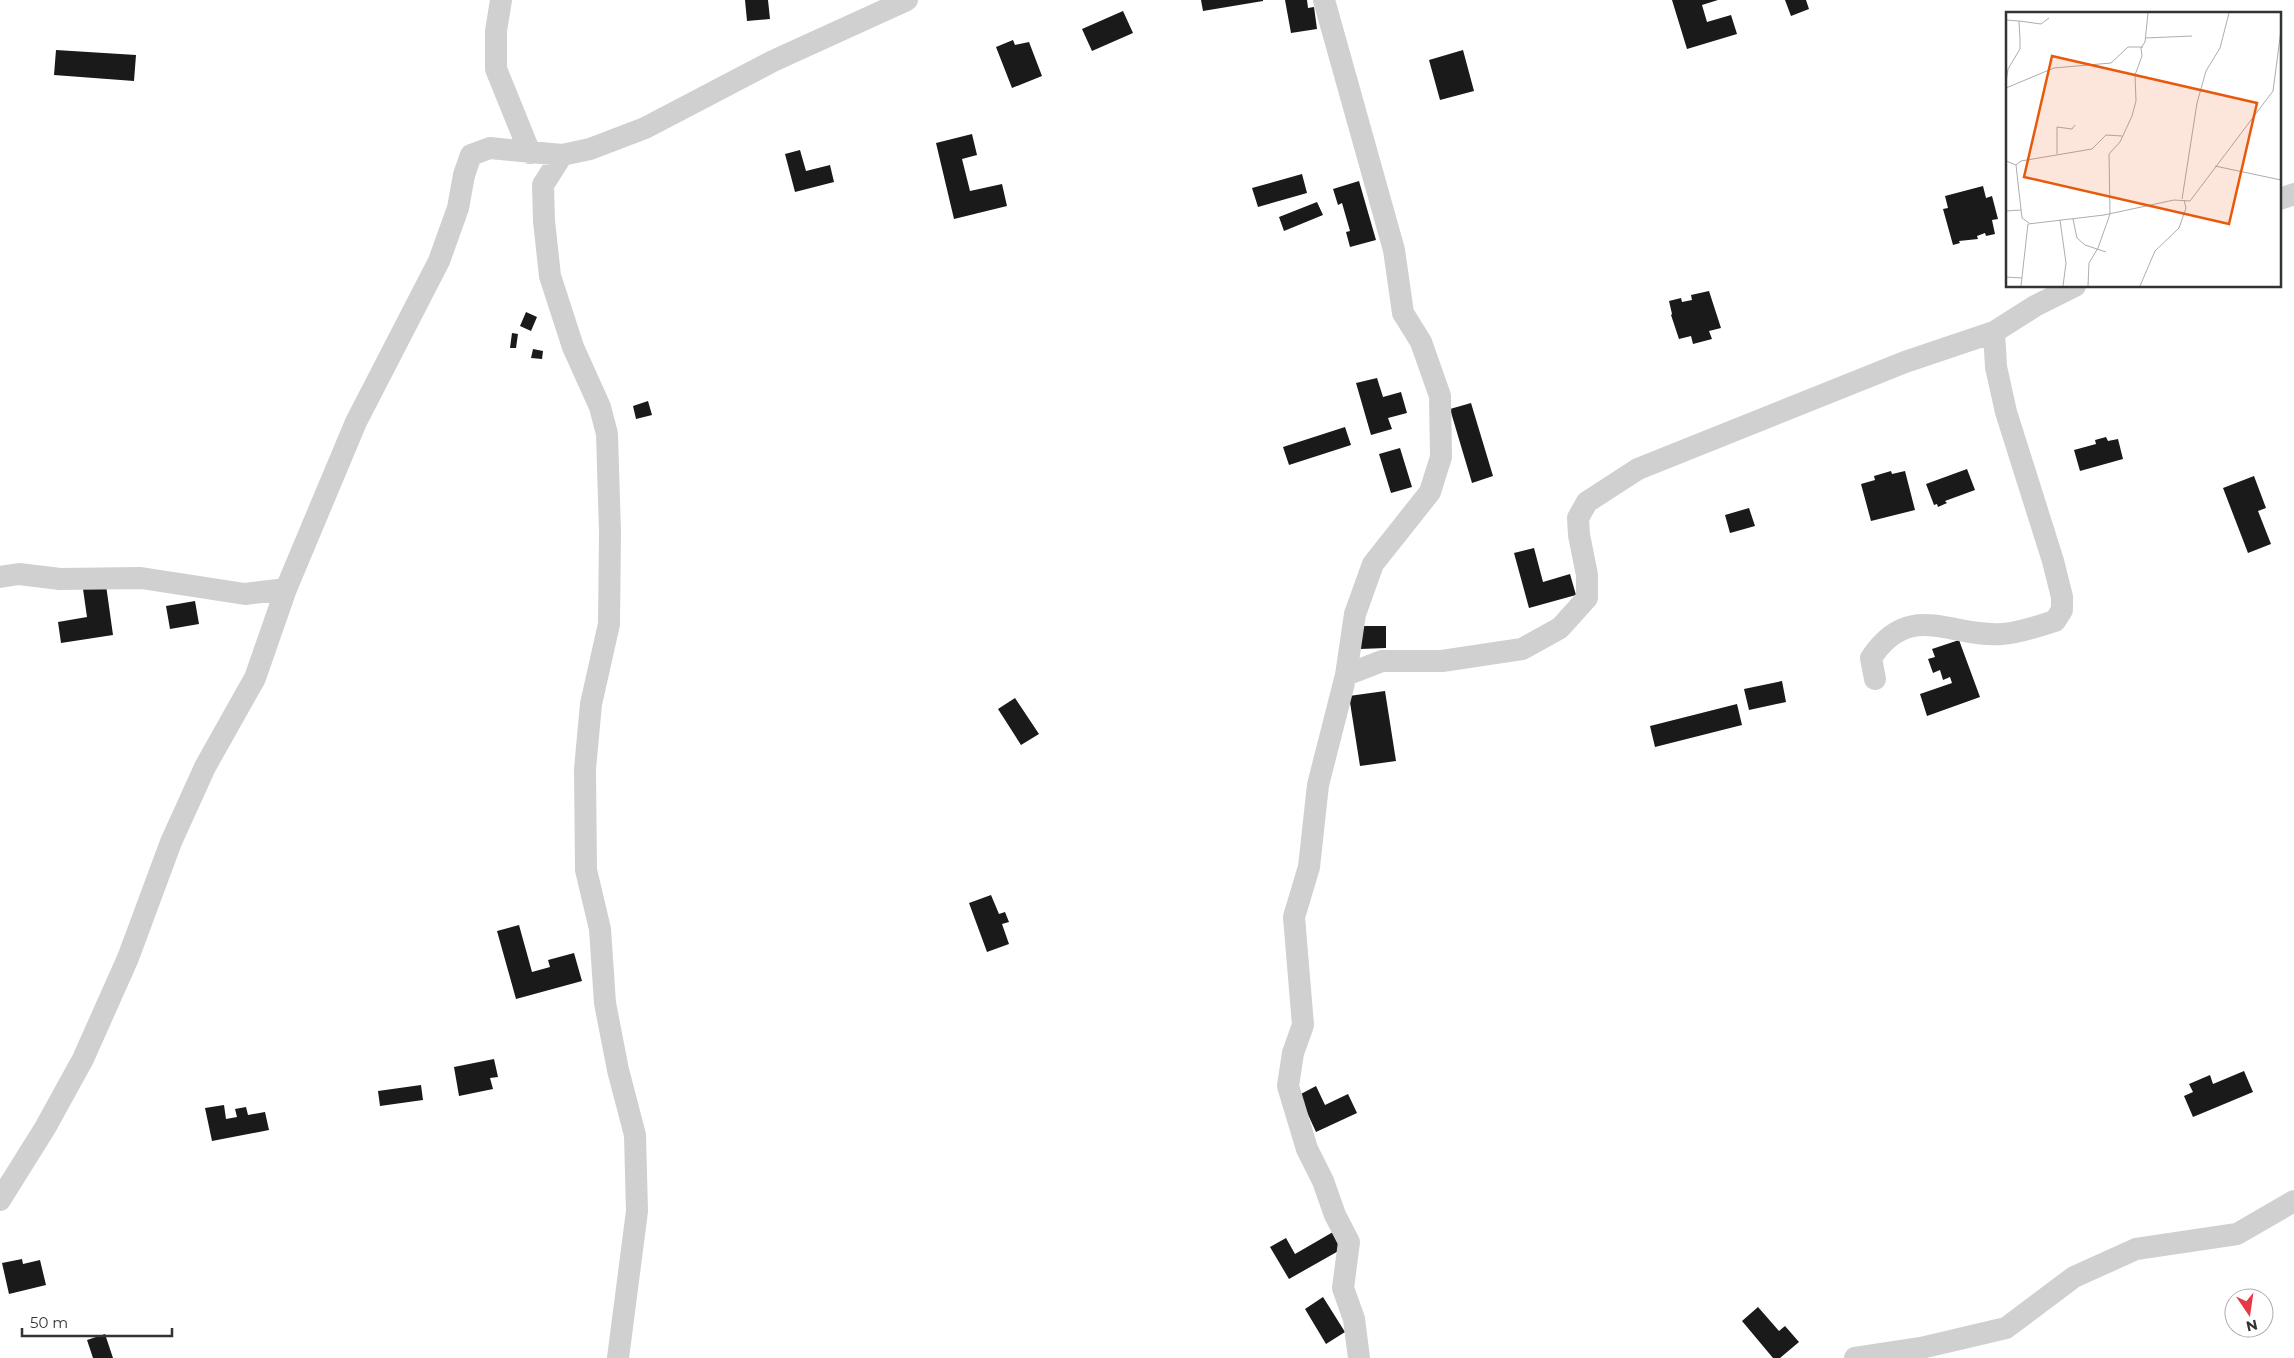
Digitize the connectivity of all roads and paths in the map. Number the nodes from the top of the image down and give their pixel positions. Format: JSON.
{"nodes":[{"id":1,"x":501,"y":0,"type":"edge"},
{"id":2,"x":908,"y":0,"type":"edge"},
{"id":3,"x":1324,"y":0,"type":"edge"},
{"id":4,"x":530,"y":153,"type":"junction"},
{"id":5,"x":562,"y":155,"type":"junction"},
{"id":6,"x":2294,"y":194,"type":"edge"},
{"id":7,"x":2282,"y":198,"type":"edge"},
{"id":8,"x":2072,"y":288,"type":"edge"},
{"id":9,"x":1994,"y":332,"type":"junction"},
{"id":10,"x":0,"y":577,"type":"edge"},
{"id":11,"x":286,"y":589,"type":"junction"},
{"id":12,"x":1346,"y":675,"type":"junction"},
{"id":13,"x":1875,"y":679,"type":"dead end"},
{"id":14,"x":0,"y":1200,"type":"edge"},
{"id":15,"x":2294,"y":1201,"type":"edge"},
{"id":16,"x":618,"y":1358,"type":"edge"},
{"id":17,"x":1358,"y":1358,"type":"edge"},
{"id":18,"x":1855,"y":1358,"type":"edge"}],
"edges":[{"from":1,"to":4,"type":"street"},
{"from":2,"to":5,"type":"street"},
{"from":3,"to":12,"type":"street"},
{"from":4,"to":5,"type":"street"},
{"from":4,"to":11,"type":"street"},
{"from":5,"to":16,"type":"street"},
{"from":6,"to":7,"type":"street"},
{"from":8,"to":9,"type":"street"},
{"from":9,"to":12,"type":"street"},
{"from":9,"to":13,"type":"street"},
{"from":10,"to":11,"type":"street"},
{"from":11,"to":14,"type":"street"},
{"from":12,"to":17,"type":"street"},
{"from":15,"to":18,"type":"street"}]}
